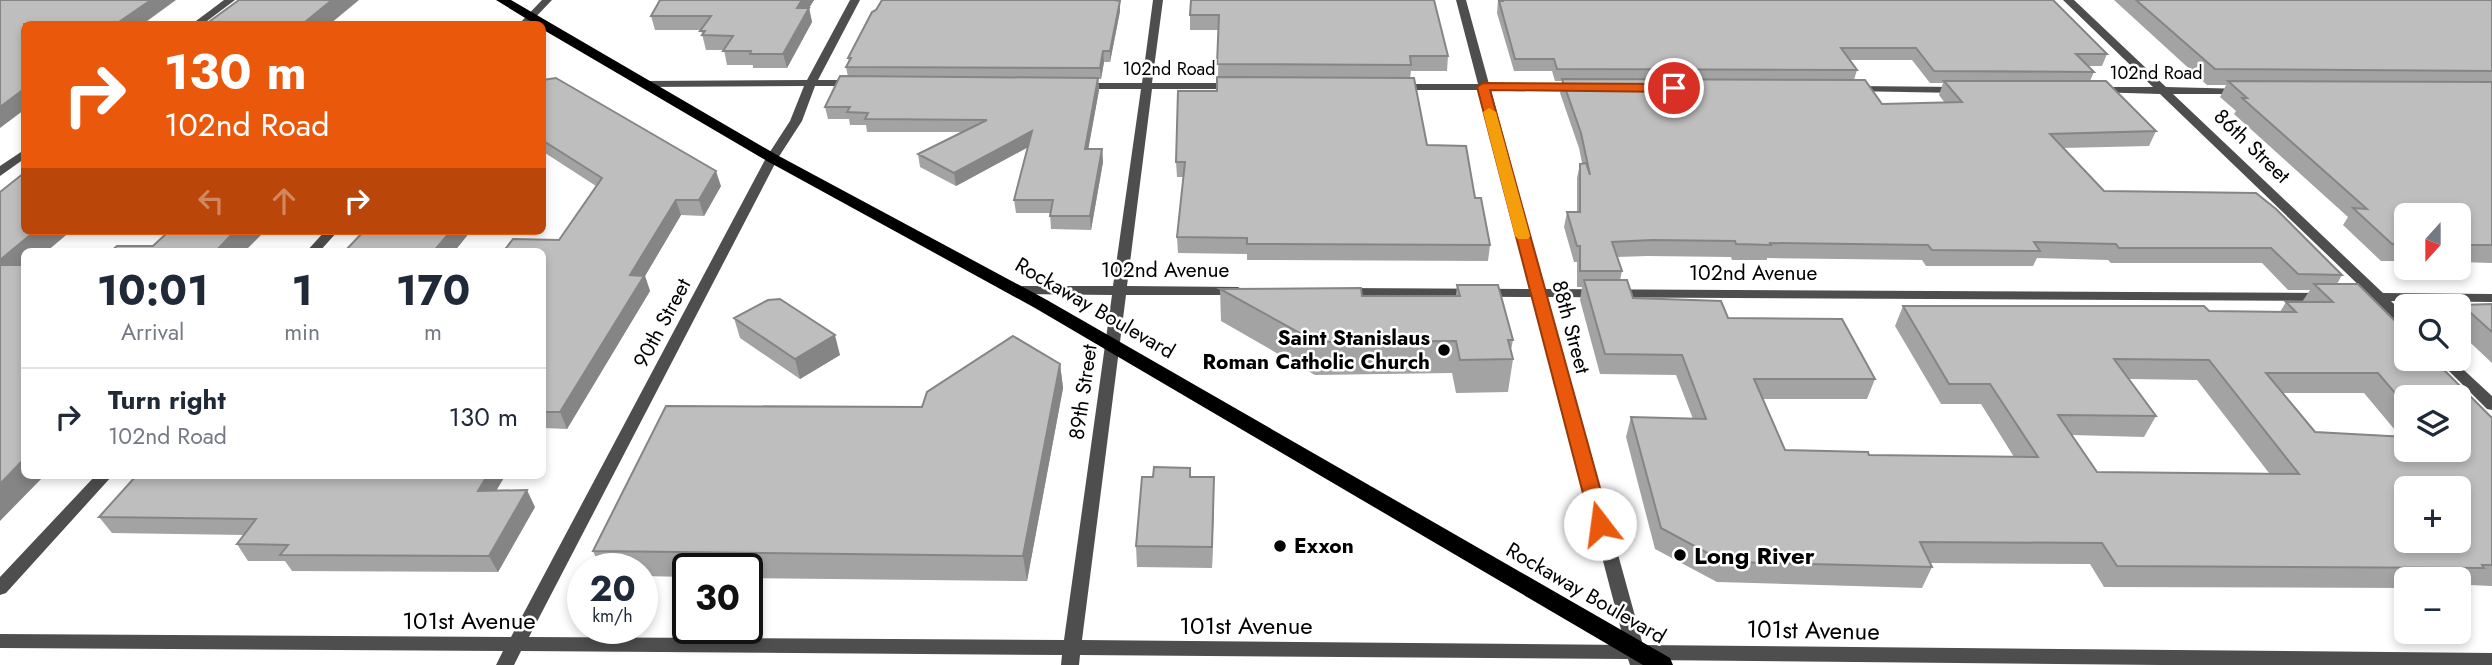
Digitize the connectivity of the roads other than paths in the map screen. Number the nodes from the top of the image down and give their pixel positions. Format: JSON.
{"nodes":[{"id":1,"x":230,"y":0,"type":"edge"},
{"id":2,"x":502,"y":0,"type":"edge"},
{"id":3,"x":547,"y":0,"type":"edge"},
{"id":4,"x":855,"y":0,"type":"edge"},
{"id":5,"x":1158,"y":0,"type":"edge"},
{"id":6,"x":1461,"y":0,"type":"edge"},
{"id":7,"x":2068,"y":0,"type":"edge"},
{"id":8,"x":201,"y":21,"type":"edge"},
{"id":9,"x":527,"y":21,"type":"edge"},
{"id":10,"x":546,"y":31,"type":"edge"},
{"id":11,"x":811,"y":83,"type":"junction"},
{"id":12,"x":869,"y":83,"type":"edge"},
{"id":13,"x":644,"y":84,"type":"junction"},
{"id":14,"x":1065,"y":86,"type":"edge"},
{"id":15,"x":1147,"y":86,"type":"junction"},
{"id":16,"x":1253,"y":86,"type":"edge"},
{"id":17,"x":1389,"y":87,"type":"edge"},
{"id":18,"x":1483,"y":87,"type":"junction"},
{"id":19,"x":1594,"y":87,"type":"edge"},
{"id":20,"x":1845,"y":89,"type":"edge"},
{"id":21,"x":1970,"y":90,"type":"edge"},
{"id":22,"x":2081,"y":90,"type":"edge"},
{"id":23,"x":2163,"y":91,"type":"junction"},
{"id":24,"x":2260,"y":91,"type":"edge"},
{"id":25,"x":21,"y":156,"type":"edge"},
{"id":26,"x":772,"y":158,"type":"junction"},
{"id":27,"x":0,"y":172,"type":"edge"},
{"id":28,"x":328,"y":235,"type":"edge"},
{"id":29,"x":316,"y":248,"type":"edge"},
{"id":30,"x":1015,"y":290,"type":"junction"},
{"id":31,"x":1119,"y":290,"type":"junction"},
{"id":32,"x":1251,"y":291,"type":"edge"},
{"id":33,"x":1321,"y":291,"type":"edge"},
{"id":34,"x":1538,"y":292,"type":"junction"},
{"id":35,"x":2380,"y":297,"type":"junction"},
{"id":36,"x":2492,"y":298,"type":"edge"},
{"id":37,"x":2394,"y":311,"type":"edge"},
{"id":38,"x":1112,"y":346,"type":"junction"},
{"id":39,"x":2457,"y":371,"type":"edge"},
{"id":40,"x":2492,"y":405,"type":"edge"},
{"id":41,"x":101,"y":479,"type":"edge"},
{"id":42,"x":0,"y":588,"type":"edge"},
{"id":43,"x":0,"y":641,"type":"edge"},
{"id":44,"x":516,"y":645,"type":"junction"},
{"id":45,"x":1071,"y":657,"type":"edge"},
{"id":46,"x":1637,"y":658,"type":"edge"},
{"id":47,"x":2492,"y":660,"type":"edge"},
{"id":48,"x":2196,"y":662,"type":"edge"},
{"id":49,"x":505,"y":665,"type":"edge"},
{"id":50,"x":1661,"y":665,"type":"edge"}],
"edges":[{"from":1,"to":8,"type":"street"},
{"from":2,"to":9,"type":"main road","name":"Rockaway Boulevard"},
{"from":3,"to":9,"type":"street"},
{"from":4,"to":11,"type":"street","name":"90th Street"},
{"from":5,"to":15,"type":"street","name":"89th Street"},
{"from":6,"to":18,"type":"street","name":"88th Street"},
{"from":7,"to":23,"type":"street","name":"86th Street"},
{"from":10,"to":13,"type":"main road","name":"Rockaway Boulevard"},
{"from":11,"to":12,"type":"street"},
{"from":11,"to":13,"type":"street"},
{"from":11,"to":26,"type":"street","name":"90th Street"},
{"from":13,"to":26,"type":"main road","name":"Rockaway Boulevard"},
{"from":14,"to":15,"type":"street","name":"102nd Road"},
{"from":15,"to":16,"type":"street","name":"102nd Road"},
{"from":15,"to":31,"type":"street","name":"89th Street"},
{"from":17,"to":18,"type":"street"},
{"from":18,"to":19,"type":"street"},
{"from":18,"to":34,"type":"street","name":"88th Street"},
{"from":20,"to":21,"type":"street"},
{"from":22,"to":23,"type":"street","name":"102nd Road"},
{"from":23,"to":24,"type":"street","name":"102nd Road"},
{"from":23,"to":35,"type":"street","name":"86th Street"},
{"from":25,"to":27,"type":"street"},
{"from":26,"to":30,"type":"main road","name":"Rockaway Boulevard"},
{"from":26,"to":44,"type":"street","name":"90th Street"},
{"from":28,"to":29,"type":"street"},
{"from":30,"to":31,"type":"street","name":"102nd Avenue"},
{"from":30,"to":38,"type":"main road","name":"Rockaway Boulevard"},
{"from":31,"to":32,"type":"street","name":"102nd Avenue"},
{"from":31,"to":38,"type":"street","name":"89th Street"},
{"from":33,"to":34,"type":"street","name":"102nd Avenue"},
{"from":34,"to":35,"type":"street","name":"102nd Avenue"},
{"from":34,"to":46,"type":"street","name":"88th Street"},
{"from":35,"to":36,"type":"street","name":"102nd Avenue"},
{"from":35,"to":37,"type":"street","name":"86th Street"},
{"from":38,"to":45,"type":"street","name":"89th Street"},
{"from":38,"to":46,"type":"main road","name":"Rockaway Boulevard"},
{"from":39,"to":40,"type":"street"},
{"from":41,"to":42,"type":"street"},
{"from":43,"to":44,"type":"street","name":"101st Avenue"},
{"from":44,"to":45,"type":"street","name":"101st Avenue"},
{"from":44,"to":49,"type":"street","name":"90th Street"},
{"from":45,"to":46,"type":"street","name":"101st Avenue"},
{"from":46,"to":48,"type":"street","name":"101st Avenue"},
{"from":46,"to":50,"type":"main road","name":"Rockaway Boulevard"},
{"from":47,"to":48,"type":"street","name":"101st Avenue"}]}
